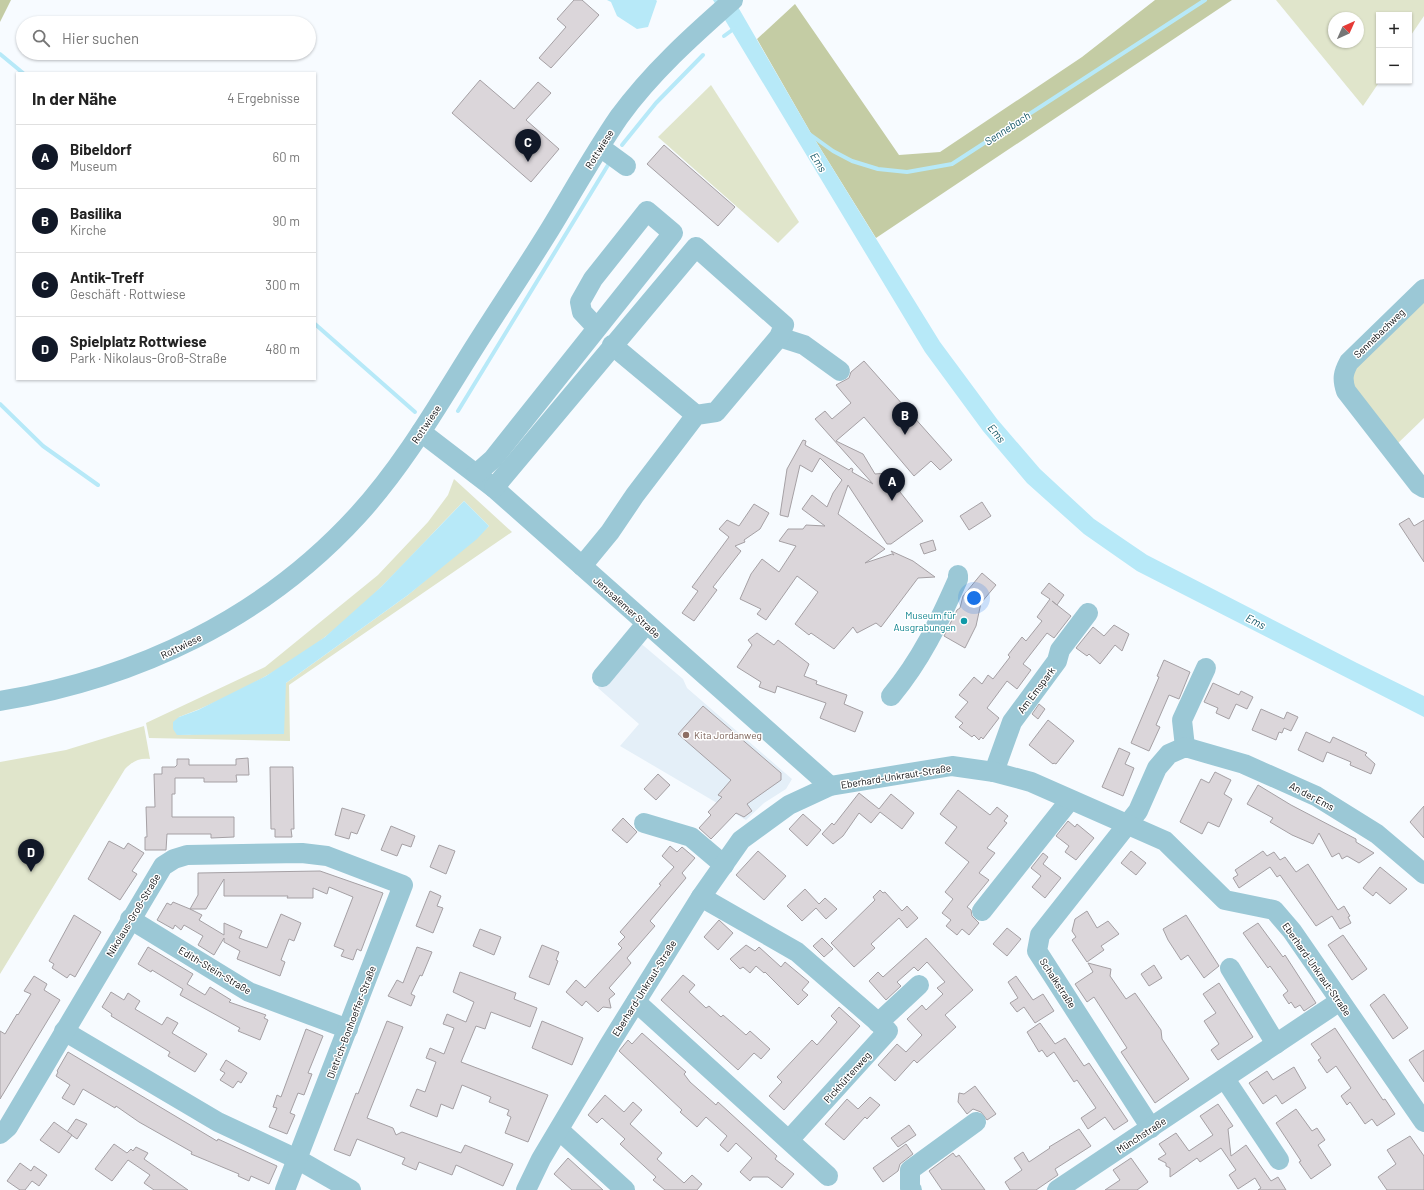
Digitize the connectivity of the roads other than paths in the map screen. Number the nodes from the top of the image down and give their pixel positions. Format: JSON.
{"nodes":[{"id":1,"x":733,"y":0,"type":"edge"},
{"id":2,"x":600,"y":146,"type":"junction"},
{"id":3,"x":626,"y":166,"type":"dead end"},
{"id":4,"x":1424,"y":289,"type":"edge"},
{"id":5,"x":597,"y":328,"type":"junction"},
{"id":6,"x":779,"y":337,"type":"junction"},
{"id":7,"x":612,"y":345,"type":"junction"},
{"id":8,"x":840,"y":370,"type":"dead end"},
{"id":9,"x":696,"y":415,"type":"junction"},
{"id":10,"x":421,"y":432,"type":"junction"},
{"id":11,"x":476,"y":474,"type":"junction"},
{"id":12,"x":494,"y":488,"type":"junction"},
{"id":13,"x":1424,"y":488,"type":"edge"},
{"id":14,"x":582,"y":566,"type":"junction"},
{"id":15,"x":958,"y":575,"type":"dead end"},
{"id":16,"x":1088,"y":614,"type":"dead end"},
{"id":17,"x":646,"y":624,"type":"junction"},
{"id":18,"x":1206,"y":668,"type":"dead end"},
{"id":19,"x":602,"y":676,"type":"dead end"},
{"id":20,"x":891,"y":696,"type":"dead end"},
{"id":21,"x":0,"y":701,"type":"edge"},
{"id":22,"x":1185,"y":747,"type":"junction"},
{"id":23,"x":994,"y":772,"type":"junction"},
{"id":24,"x":830,"y":786,"type":"junction"},
{"id":25,"x":1070,"y":800,"type":"junction"},
{"id":26,"x":644,"y":823,"type":"dead end"},
{"id":27,"x":1128,"y":824,"type":"junction"},
{"id":28,"x":724,"y":865,"type":"junction"},
{"id":29,"x":1424,"y":874,"type":"edge"},
{"id":30,"x":403,"y":885,"type":"joint"},
{"id":31,"x":701,"y":897,"type":"junction"},
{"id":32,"x":982,"y":911,"type":"dead end"},
{"id":33,"x":130,"y":919,"type":"junction"},
{"id":34,"x":1230,"y":968,"type":"dead end"},
{"id":35,"x":919,"y":985,"type":"dead end"},
{"id":36,"x":636,"y":1002,"type":"junction"},
{"id":37,"x":1340,"y":1002,"type":"junction"},
{"id":38,"x":878,"y":1023,"type":"junction"},
{"id":39,"x":348,"y":1029,"type":"junction"},
{"id":40,"x":64,"y":1030,"type":"junction"},
{"id":41,"x":1276,"y":1044,"type":"junction"},
{"id":42,"x":1224,"y":1079,"type":"junction"},
{"id":43,"x":976,"y":1122,"type":"dead end"},
{"id":44,"x":1424,"y":1122,"type":"edge"},
{"id":45,"x":1151,"y":1128,"type":"junction"},
{"id":46,"x":559,"y":1130,"type":"junction"},
{"id":47,"x":0,"y":1134,"type":"edge"},
{"id":48,"x":789,"y":1140,"type":"junction"},
{"id":49,"x":297,"y":1159,"type":"junction"},
{"id":50,"x":1279,"y":1160,"type":"dead end"},
{"id":51,"x":828,"y":1176,"type":"dead end"},
{"id":52,"x":911,"y":1189,"type":"edge"},
{"id":53,"x":285,"y":1190,"type":"edge"},
{"id":54,"x":350,"y":1190,"type":"edge"},
{"id":55,"x":526,"y":1190,"type":"edge"},
{"id":56,"x":625,"y":1190,"type":"edge"},
{"id":57,"x":1056,"y":1190,"type":"edge"}],
"edges":[{"from":1,"to":2,"type":"street","name":"Rottwiese"},
{"from":2,"to":3,"type":"street"},
{"from":2,"to":10,"type":"street","name":"Rottwiese"},
{"from":4,"to":13,"type":"street","name":"Sennebachweg"},
{"from":5,"to":5,"type":"street"},
{"from":5,"to":11,"type":"street"},
{"from":6,"to":7,"type":"street"},
{"from":6,"to":8,"type":"street"},
{"from":6,"to":9,"type":"street"},
{"from":7,"to":9,"type":"street"},
{"from":7,"to":12,"type":"street"},
{"from":9,"to":14,"type":"street"},
{"from":10,"to":11,"type":"street","name":"Jerusalemer Straße"},
{"from":10,"to":21,"type":"street","name":"Rottwiese"},
{"from":11,"to":12,"type":"street","name":"Jerusalemer Straße"},
{"from":12,"to":14,"type":"street","name":"Jerusalemer Straße"},
{"from":14,"to":17,"type":"street","name":"Jerusalemer Straße"},
{"from":15,"to":20,"type":"street"},
{"from":16,"to":23,"type":"street","name":"Am Emspark"},
{"from":17,"to":19,"type":"street"},
{"from":17,"to":24,"type":"street","name":"Jerusalemer Straße"},
{"from":18,"to":22,"type":"street"},
{"from":22,"to":27,"type":"street"},
{"from":22,"to":29,"type":"street","name":"An der Ems"},
{"from":23,"to":24,"type":"street","name":"Eberhard-Unkraut-Straße"},
{"from":23,"to":25,"type":"street","name":"Eberhard-Unkraut-Straße"},
{"from":24,"to":28,"type":"street","name":"Eberhard-Unkraut-Straße"},
{"from":25,"to":27,"type":"street","name":"Eberhard-Unkraut-Straße"},
{"from":25,"to":32,"type":"street"},
{"from":26,"to":28,"type":"street"},
{"from":27,"to":37,"type":"street","name":"Eberhard-Unkraut-Straße"},
{"from":27,"to":45,"type":"street","name":"Schalkstraße"},
{"from":28,"to":31,"type":"street","name":"Eberhard-Unkraut-Straße"},
{"from":30,"to":33,"type":"street","name":"Nikolaus-Groß-Straße"},
{"from":30,"to":39,"type":"street","name":"Dietrich-Bonhoeffer-Straße"},
{"from":31,"to":36,"type":"street","name":"Eberhard-Unkraut-Straße"},
{"from":31,"to":38,"type":"street","name":"Pickhüttenweg"},
{"from":33,"to":39,"type":"street","name":"Edith-Stein-Straße"},
{"from":33,"to":40,"type":"street","name":"Nikolaus-Groß-Straße"},
{"from":34,"to":41,"type":"street"},
{"from":35,"to":38,"type":"street"},
{"from":36,"to":46,"type":"street","name":"Eberhard-Unkraut-Straße"},
{"from":36,"to":48,"type":"street"},
{"from":37,"to":41,"type":"street","name":"Münchstraße"},
{"from":37,"to":44,"type":"street","name":"Eberhard-Unkraut-Straße"},
{"from":38,"to":48,"type":"street","name":"Pickhüttenweg"},
{"from":39,"to":49,"type":"street","name":"Dietrich-Bonhoeffer-Straße"},
{"from":40,"to":47,"type":"street","name":"Nikolaus-Groß-Straße"},
{"from":40,"to":49,"type":"street"},
{"from":41,"to":42,"type":"street","name":"Münchstraße"},
{"from":42,"to":45,"type":"street","name":"Münchstraße"},
{"from":42,"to":50,"type":"street"},
{"from":43,"to":52,"type":"street"},
{"from":45,"to":57,"type":"street","name":"Münchstraße"},
{"from":46,"to":55,"type":"street","name":"Eberhard-Unkraut-Straße"},
{"from":46,"to":56,"type":"street"},
{"from":48,"to":51,"type":"street"},
{"from":49,"to":53,"type":"street","name":"Dietrich-Bonhoeffer-Straße"},
{"from":49,"to":54,"type":"street"}]}
